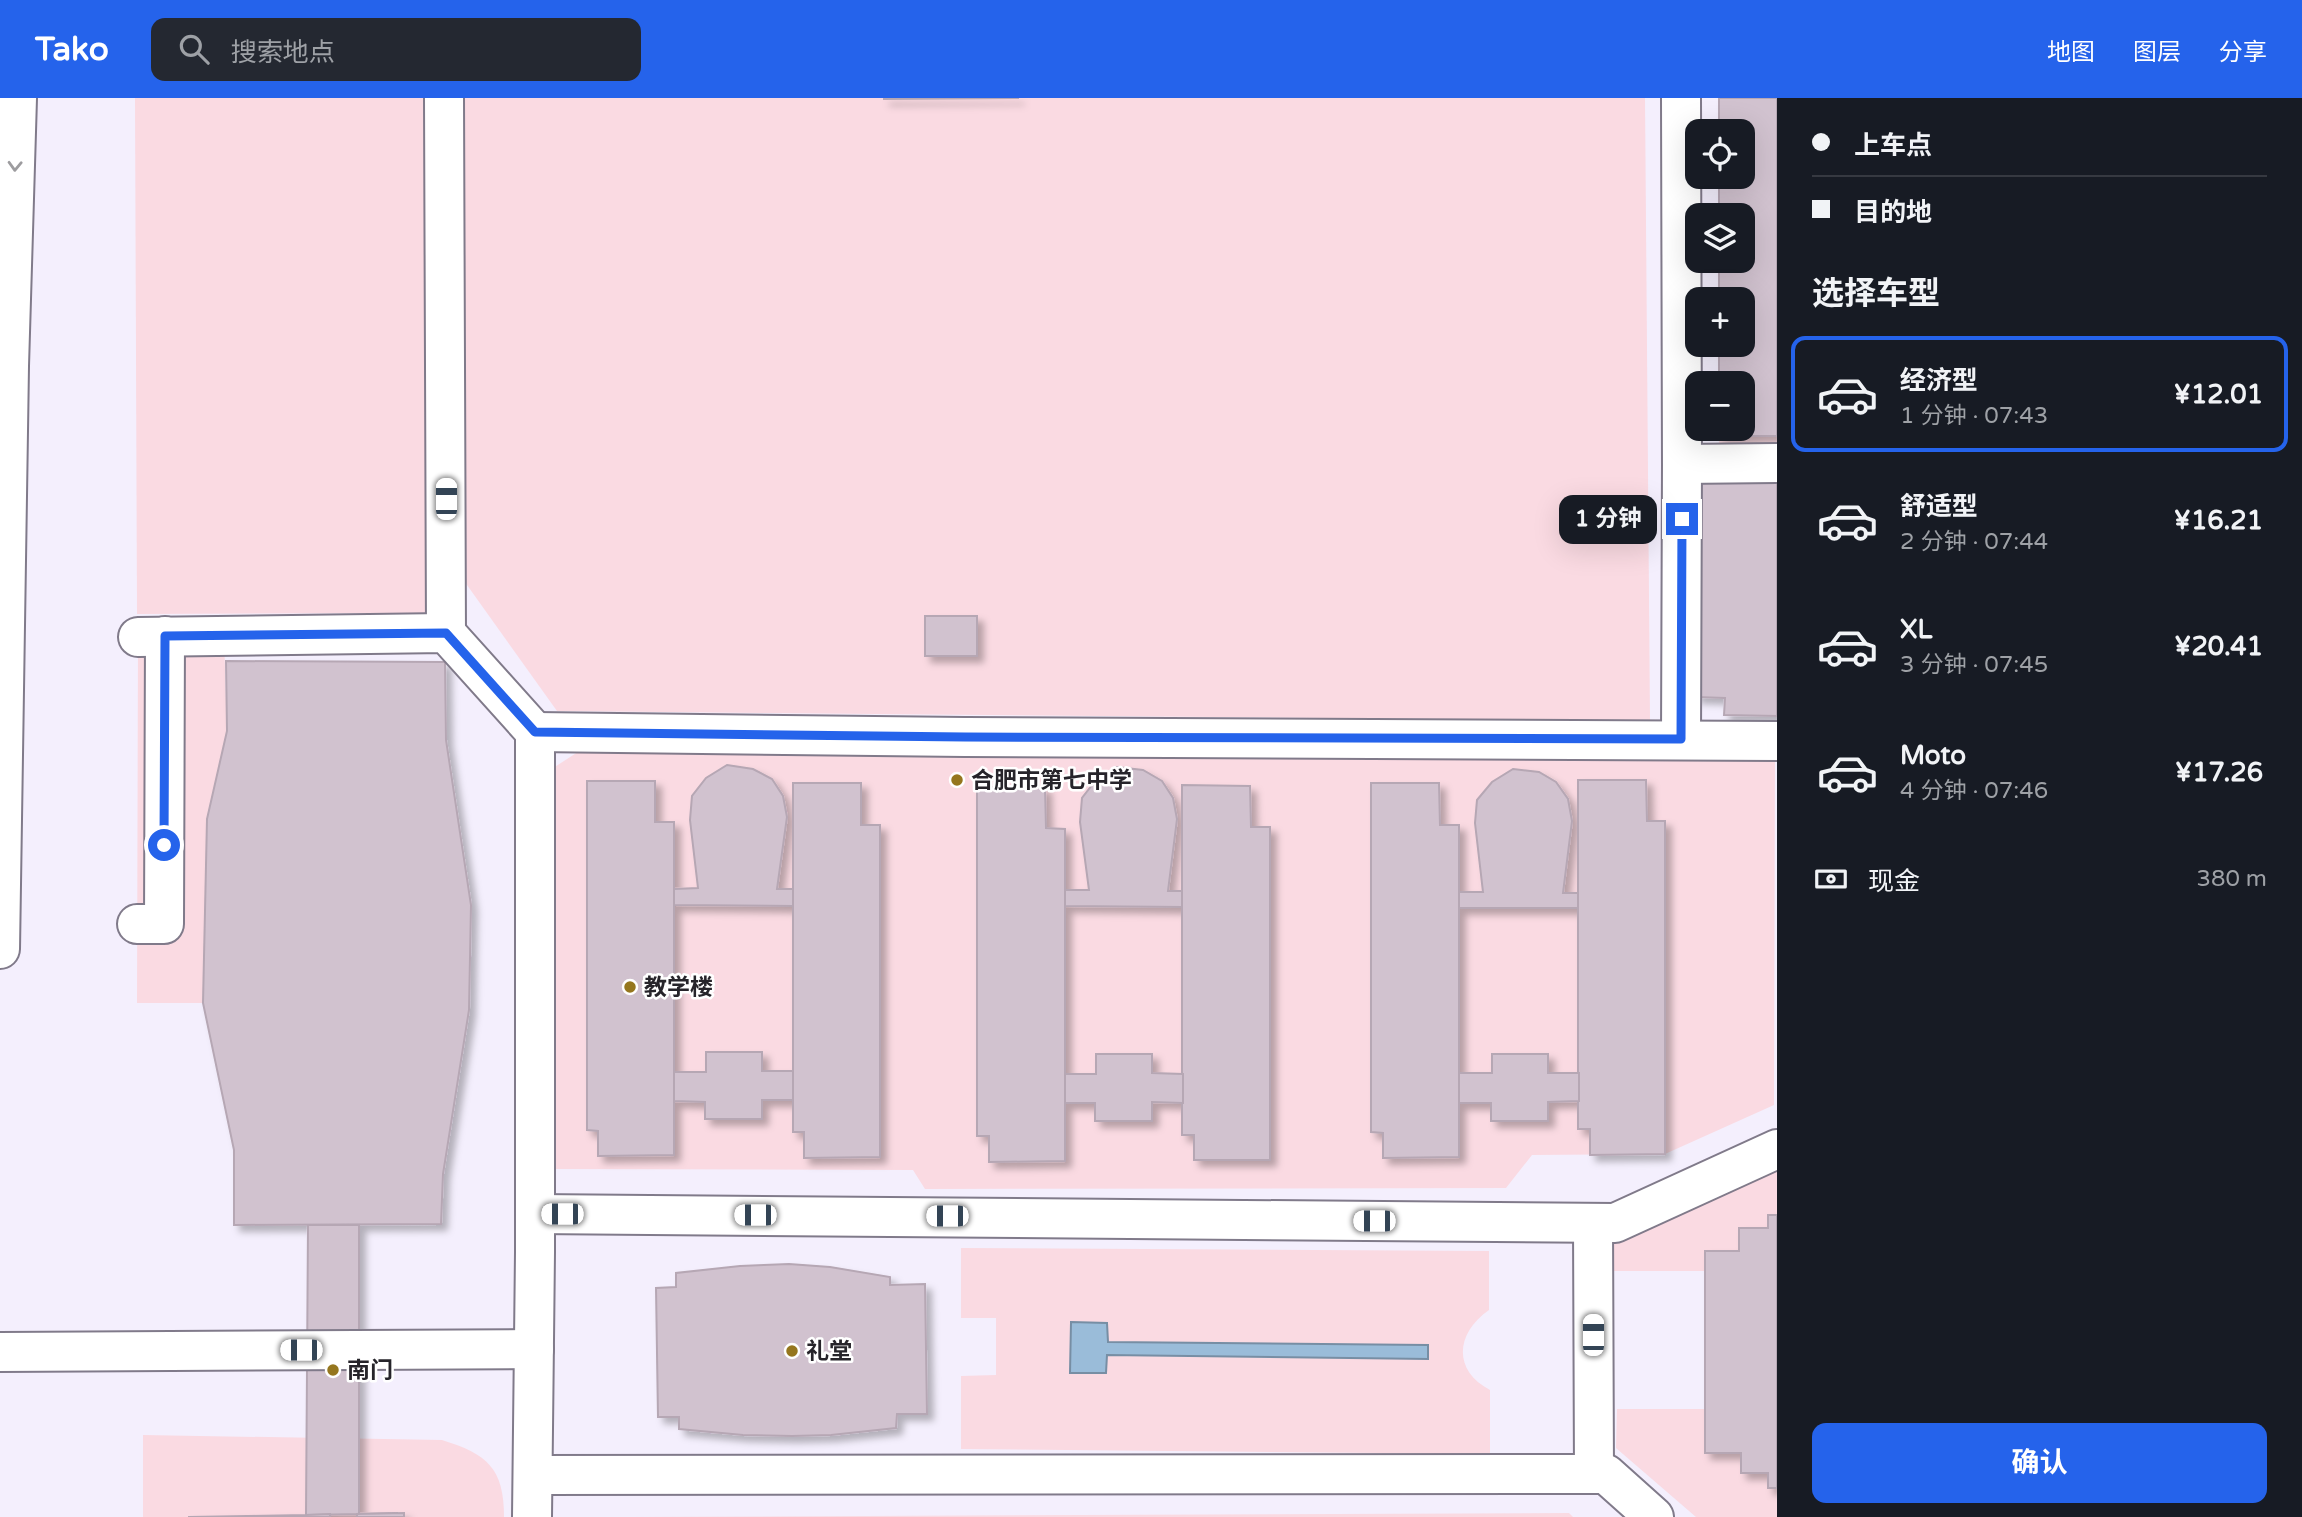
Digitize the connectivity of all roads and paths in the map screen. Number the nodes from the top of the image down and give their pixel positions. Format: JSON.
{"nodes":[{"id":1,"x":18,"y":98,"type":"edge"},
{"id":2,"x":444,"y":98,"type":"edge"},
{"id":3,"x":1681,"y":98,"type":"edge"},
{"id":4,"x":1777,"y":463,"type":"edge"},
{"id":5,"x":1682,"y":464,"type":"junction"},
{"id":6,"x":446,"y":633,"type":"junction"},
{"id":7,"x":535,"y":732,"type":"junction"},
{"id":8,"x":1681,"y":739,"type":"junction"},
{"id":9,"x":1777,"y":741,"type":"edge"},
{"id":10,"x":137,"y":924,"type":"dead end"},
{"id":11,"x":0,"y":949,"type":"edge"},
{"id":12,"x":1777,"y":1149,"type":"edge"},
{"id":13,"x":535,"y":1214,"type":"junction"},
{"id":14,"x":1593,"y":1223,"type":"junction"},
{"id":15,"x":534,"y":1349,"type":"junction"},
{"id":16,"x":0,"y":1352,"type":"edge"},
{"id":17,"x":1594,"y":1474,"type":"junction"},
{"id":18,"x":533,"y":1475,"type":"junction"},
{"id":19,"x":532,"y":1517,"type":"edge"},
{"id":20,"x":1654,"y":1517,"type":"edge"}],
"edges":[{"from":1,"to":11,"type":"street","one_way":true},
{"from":2,"to":6,"type":"street"},
{"from":3,"to":5,"type":"street"},
{"from":4,"to":5,"type":"street"},
{"from":5,"to":8,"type":"street"},
{"from":6,"to":7,"type":"street"},
{"from":6,"to":10,"type":"street"},
{"from":7,"to":8,"type":"street"},
{"from":7,"to":13,"type":"street"},
{"from":8,"to":9,"type":"street"},
{"from":12,"to":14,"type":"street"},
{"from":13,"to":14,"type":"street"},
{"from":13,"to":15,"type":"street"},
{"from":14,"to":17,"type":"street"},
{"from":15,"to":16,"type":"street"},
{"from":15,"to":18,"type":"street"},
{"from":17,"to":18,"type":"street"},
{"from":17,"to":20,"type":"street"},
{"from":18,"to":19,"type":"street"}]}
